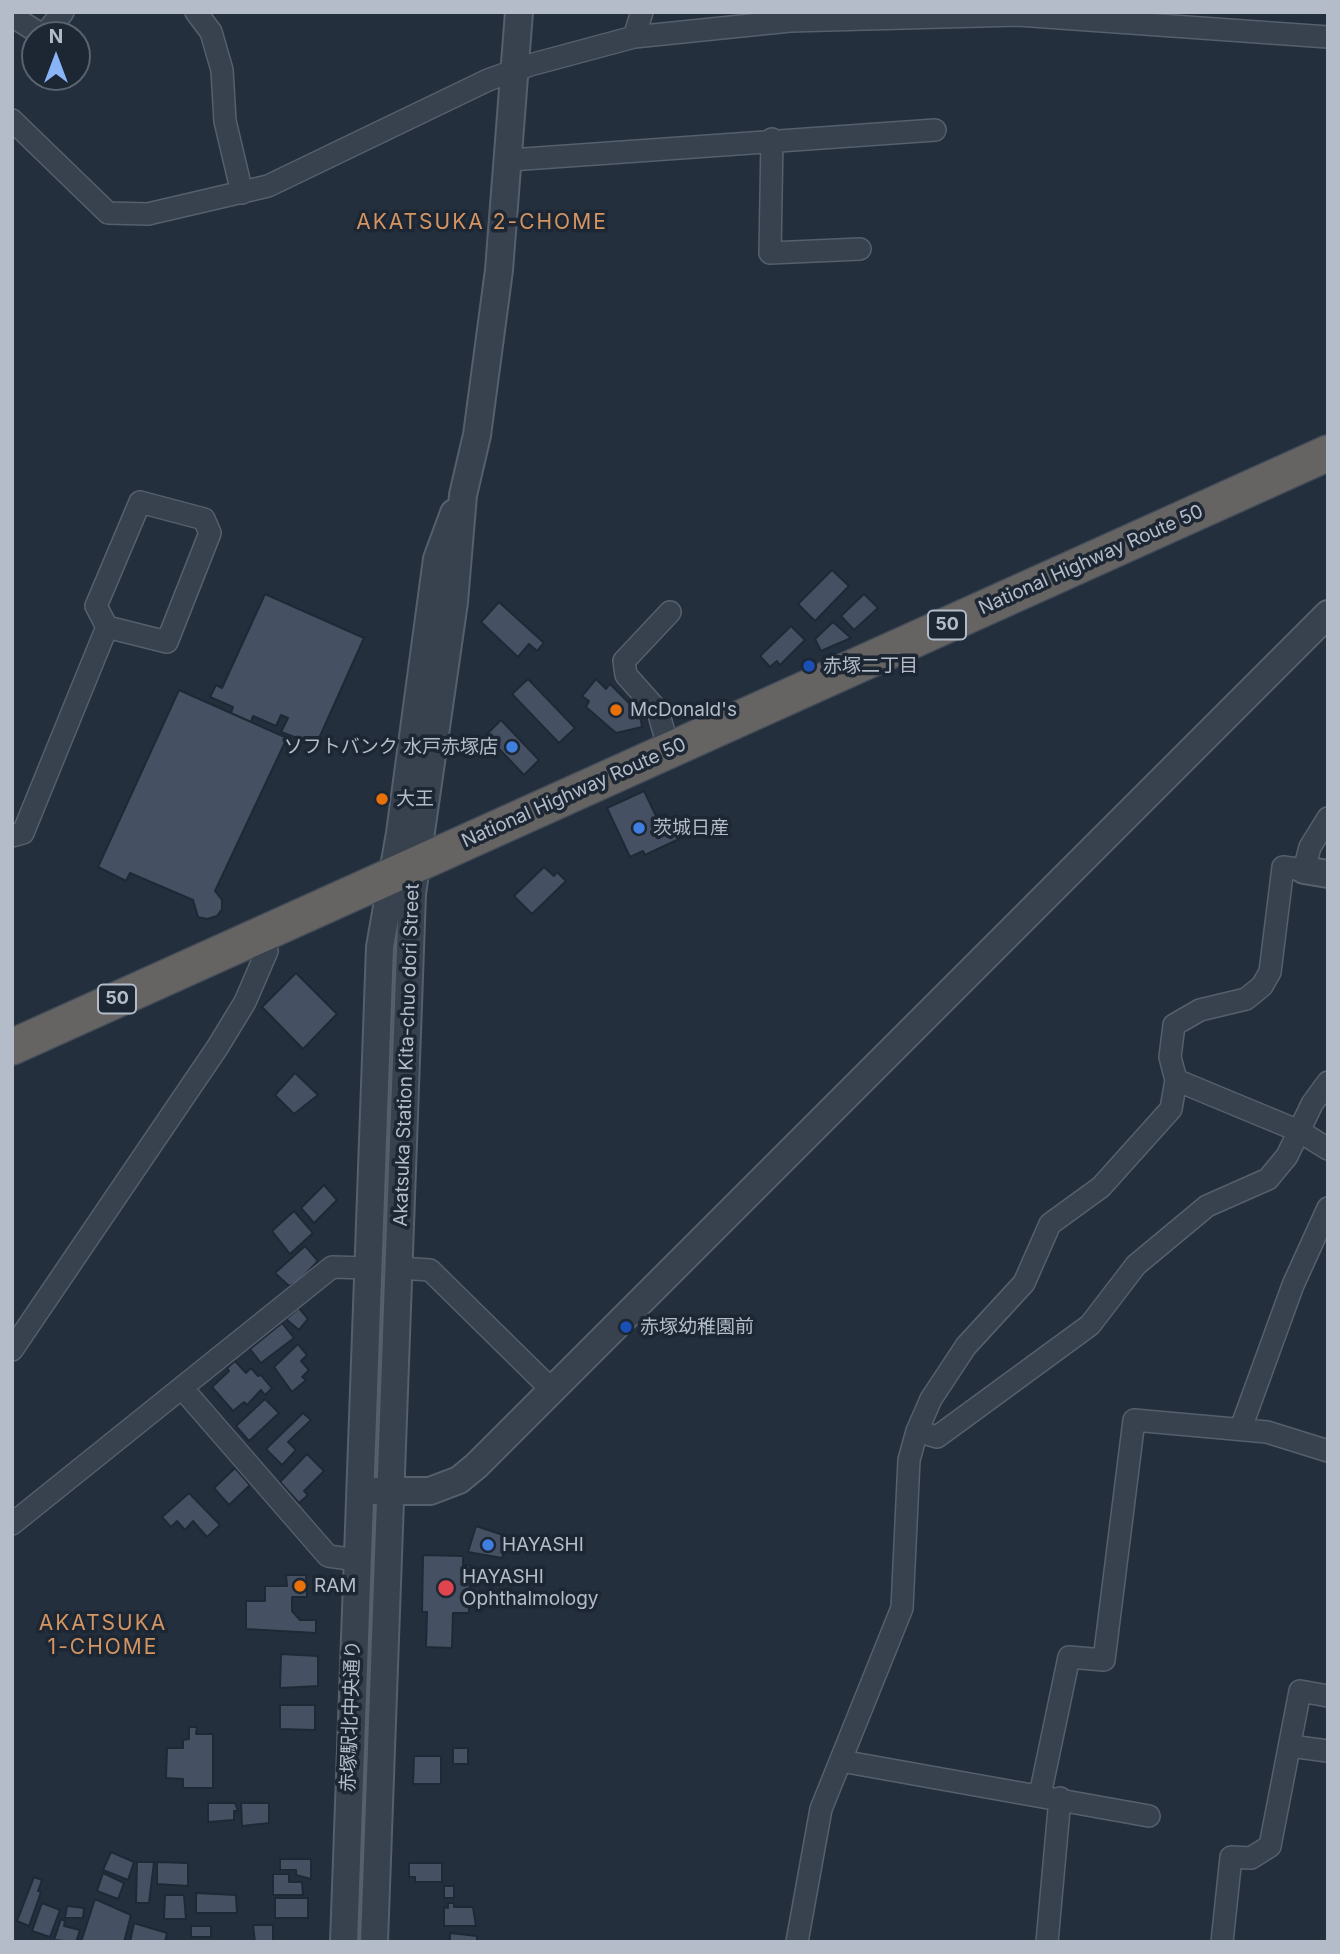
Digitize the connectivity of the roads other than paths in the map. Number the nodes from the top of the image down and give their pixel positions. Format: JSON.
{"nodes":[{"id":1,"x":197,"y":12,"type":"edge"},
{"id":2,"x":519,"y":12,"type":"edge"},
{"id":3,"x":642,"y":12,"type":"edge"},
{"id":4,"x":634,"y":37,"type":"junction"},
{"id":5,"x":1328,"y":37,"type":"edge"},
{"id":6,"x":516,"y":70,"type":"junction"},
{"id":7,"x":12,"y":120,"type":"edge"},
{"id":8,"x":935,"y":130,"type":"dead end"},
{"id":9,"x":772,"y":139,"type":"junction"},
{"id":10,"x":510,"y":160,"type":"junction"},
{"id":11,"x":242,"y":193,"type":"junction"},
{"id":12,"x":860,"y":249,"type":"dead end"},
{"id":13,"x":1328,"y":453,"type":"edge"},
{"id":14,"x":670,"y":612,"type":"dead end"},
{"id":15,"x":1328,"y":614,"type":"edge"},
{"id":16,"x":107,"y":627,"type":"junction"},
{"id":17,"x":669,"y":750,"type":"junction"},
{"id":18,"x":1328,"y":818,"type":"edge"},
{"id":19,"x":12,"y":836,"type":"edge"},
{"id":20,"x":404,"y":870,"type":"junction"},
{"id":21,"x":1316,"y":872,"type":"edge"},
{"id":22,"x":259,"y":934,"type":"junction"},
{"id":23,"x":12,"y":1047,"type":"edge"},
{"id":24,"x":1176,"y":1080,"type":"junction"},
{"id":25,"x":1328,"y":1082,"type":"edge"},
{"id":26,"x":1299,"y":1131,"type":"junction"},
{"id":27,"x":1328,"y":1149,"type":"edge"},
{"id":28,"x":373,"y":1182,"type":"junction"},
{"id":29,"x":403,"y":1185,"type":"junction"},
{"id":30,"x":1328,"y":1208,"type":"edge"},
{"id":31,"x":369,"y":1268,"type":"junction"},
{"id":32,"x":399,"y":1268,"type":"junction"},
{"id":33,"x":12,"y":1350,"type":"edge"},
{"id":34,"x":182,"y":1388,"type":"junction"},
{"id":35,"x":552,"y":1390,"type":"junction"},
{"id":36,"x":1241,"y":1427,"type":"junction"},
{"id":37,"x":917,"y":1431,"type":"junction"},
{"id":38,"x":1328,"y":1451,"type":"edge"},
{"id":39,"x":360,"y":1491,"type":"junction"},
{"id":40,"x":390,"y":1491,"type":"junction"},
{"id":41,"x":12,"y":1524,"type":"edge"},
{"id":42,"x":358,"y":1560,"type":"junction"},
{"id":43,"x":1328,"y":1696,"type":"edge"},
{"id":44,"x":1290,"y":1746,"type":"junction"},
{"id":45,"x":1328,"y":1751,"type":"edge"},
{"id":46,"x":841,"y":1761,"type":"junction"},
{"id":47,"x":1050,"y":1797,"type":"junction"},
{"id":48,"x":1149,"y":1816,"type":"dead end"},
{"id":49,"x":344,"y":1942,"type":"edge"},
{"id":50,"x":374,"y":1942,"type":"edge"},
{"id":51,"x":797,"y":1942,"type":"edge"},
{"id":52,"x":1048,"y":1942,"type":"edge"},
{"id":53,"x":1222,"y":1942,"type":"edge"}],
"edges":[{"from":1,"to":11,"type":"street"},
{"from":2,"to":6,"type":"street","name":"Akatsuka Station Kita-chuo dori Street"},
{"from":3,"to":4,"type":"street"},
{"from":4,"to":5,"type":"street"},
{"from":4,"to":6,"type":"street"},
{"from":6,"to":10,"type":"street","name":"Akatsuka Station Kita-chuo dori Street"},
{"from":6,"to":11,"type":"street"},
{"from":7,"to":11,"type":"street"},
{"from":8,"to":9,"type":"street"},
{"from":9,"to":10,"type":"street"},
{"from":9,"to":12,"type":"street"},
{"from":10,"to":20,"type":"street","name":"Akatsuka Station Kita-chuo dori Street"},
{"from":13,"to":17,"type":"highway","name":"National Highway Route 50","number":"50"},
{"from":14,"to":17,"type":"street"},
{"from":15,"to":35,"type":"street"},
{"from":16,"to":16,"type":"street"},
{"from":16,"to":19,"type":"street"},
{"from":17,"to":20,"type":"highway","name":"National Highway Route 50","number":"50"},
{"from":18,"to":21,"type":"street"},
{"from":20,"to":22,"type":"highway","name":"National Highway Route 50","number":"50"},
{"from":20,"to":28,"type":"street","name":"Akatsuka Station Kita-chuo dori Street"},
{"from":20,"to":29,"type":"street","name":"Akatsuka Station Kita-chuo dori Street"},
{"from":21,"to":24,"type":"street"},
{"from":22,"to":23,"type":"highway","name":"National Highway Route 50","number":"50"},
{"from":22,"to":33,"type":"street"},
{"from":24,"to":26,"type":"street"},
{"from":24,"to":37,"type":"street"},
{"from":25,"to":26,"type":"street"},
{"from":26,"to":27,"type":"street"},
{"from":26,"to":37,"type":"street"},
{"from":28,"to":29,"type":"street"},
{"from":28,"to":31,"type":"street","name":"Akatsuka Station Kita-chuo dori Street"},
{"from":29,"to":32,"type":"street","name":"Akatsuka Station Kita-chuo dori Street"},
{"from":30,"to":36,"type":"street"},
{"from":31,"to":34,"type":"street"},
{"from":31,"to":39,"type":"street","name":"Akatsuka Station Kita-chuo dori Street"},
{"from":32,"to":35,"type":"street"},
{"from":32,"to":40,"type":"street","name":"Akatsuka Station Kita-chuo dori Street"},
{"from":34,"to":41,"type":"street"},
{"from":34,"to":42,"type":"street"},
{"from":35,"to":40,"type":"street"},
{"from":36,"to":38,"type":"street"},
{"from":36,"to":47,"type":"street"},
{"from":37,"to":46,"type":"street"},
{"from":39,"to":40,"type":"street"},
{"from":39,"to":42,"type":"street","name":"赤塚駅北中央通り"},
{"from":40,"to":50,"type":"street","name":"赤塚駅北中央通り"},
{"from":42,"to":49,"type":"street","name":"赤塚駅北中央通り"},
{"from":43,"to":44,"type":"street"},
{"from":44,"to":45,"type":"street"},
{"from":44,"to":53,"type":"street"},
{"from":46,"to":47,"type":"street"},
{"from":46,"to":51,"type":"street"},
{"from":47,"to":48,"type":"street"},
{"from":47,"to":52,"type":"street"}]}
